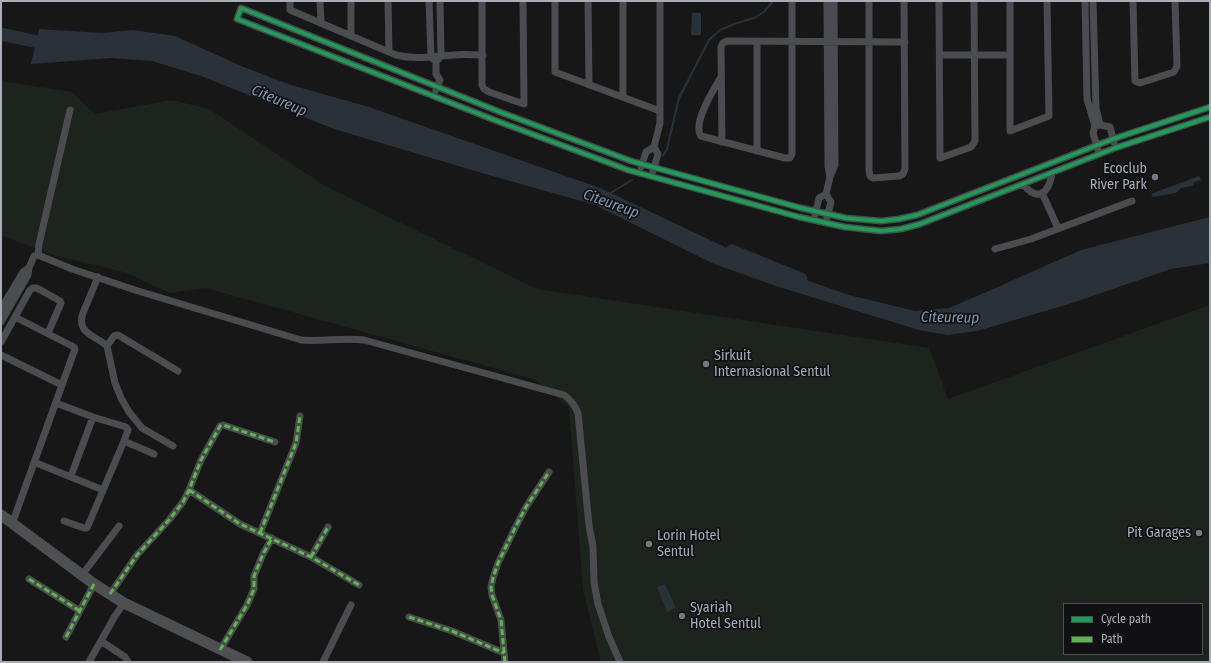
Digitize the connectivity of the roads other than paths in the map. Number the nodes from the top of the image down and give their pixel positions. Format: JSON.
{"nodes":[{"id":1,"x":290,"y":1,"type":"edge"},
{"id":2,"x":320,"y":1,"type":"edge"},
{"id":3,"x":351,"y":1,"type":"edge"},
{"id":4,"x":388,"y":1,"type":"edge"},
{"id":5,"x":429,"y":1,"type":"edge"},
{"id":6,"x":440,"y":1,"type":"edge"},
{"id":7,"x":482,"y":1,"type":"edge"},
{"id":8,"x":523,"y":1,"type":"edge"},
{"id":9,"x":555,"y":1,"type":"edge"},
{"id":10,"x":588,"y":1,"type":"edge"},
{"id":11,"x":623,"y":1,"type":"edge"},
{"id":12,"x":660,"y":1,"type":"edge"},
{"id":13,"x":792,"y":1,"type":"edge"},
{"id":14,"x":827,"y":1,"type":"edge"},
{"id":15,"x":834,"y":1,"type":"edge"},
{"id":16,"x":869,"y":1,"type":"edge"},
{"id":17,"x":904,"y":1,"type":"edge"},
{"id":18,"x":939,"y":1,"type":"edge"},
{"id":19,"x":974,"y":1,"type":"edge"},
{"id":20,"x":1010,"y":1,"type":"edge"},
{"id":21,"x":1047,"y":1,"type":"edge"},
{"id":22,"x":1085,"y":1,"type":"edge"},
{"id":23,"x":1094,"y":1,"type":"edge"},
{"id":24,"x":1133,"y":1,"type":"edge"},
{"id":25,"x":1175,"y":1,"type":"edge"},
{"id":26,"x":321,"y":23,"type":"junction"},
{"id":27,"x":351,"y":36,"type":"junction"},
{"id":28,"x":757,"y":41,"type":"junction"},
{"id":29,"x":792,"y":42,"type":"junction"},
{"id":30,"x":831,"y":42,"type":"junction"},
{"id":31,"x":869,"y":42,"type":"junction"},
{"id":32,"x":904,"y":42,"type":"junction"},
{"id":33,"x":389,"y":52,"type":"junction"},
{"id":34,"x":482,"y":55,"type":"junction"},
{"id":35,"x":940,"y":55,"type":"junction"},
{"id":36,"x":975,"y":55,"type":"junction"},
{"id":37,"x":1010,"y":55,"type":"junction"},
{"id":38,"x":436,"y":58,"type":"junction"},
{"id":39,"x":436,"y":74,"type":"junction"},
{"id":40,"x":721,"y":77,"type":"junction"},
{"id":41,"x":427,"y":82,"type":"junction"},
{"id":42,"x":589,"y":85,"type":"junction"},
{"id":43,"x":438,"y":86,"type":"junction"},
{"id":44,"x":424,"y":91,"type":"junction"},
{"id":45,"x":434,"y":95,"type":"junction"},
{"id":46,"x":623,"y":97,"type":"junction"},
{"id":47,"x":1087,"y":99,"type":"junction"},
{"id":48,"x":1095,"y":99,"type":"junction"},
{"id":49,"x":1210,"y":107,"type":"edge"},
{"id":50,"x":70,"y":110,"type":"dead end"},
{"id":51,"x":660,"y":111,"type":"junction"},
{"id":52,"x":1210,"y":117,"type":"edge"},
{"id":53,"x":1098,"y":126,"type":"junction"},
{"id":54,"x":1113,"y":139,"type":"junction"},
{"id":55,"x":722,"y":142,"type":"junction"},
{"id":56,"x":1096,"y":146,"type":"junction"},
{"id":57,"x":654,"y":147,"type":"junction"},
{"id":58,"x":1115,"y":148,"type":"junction"},
{"id":59,"x":757,"y":151,"type":"junction"},
{"id":60,"x":1099,"y":154,"type":"junction"},
{"id":61,"x":642,"y":164,"type":"junction"},
{"id":62,"x":654,"y":167,"type":"junction"},
{"id":63,"x":639,"y":173,"type":"junction"},
{"id":64,"x":1052,"y":173,"type":"junction"},
{"id":65,"x":651,"y":176,"type":"junction"},
{"id":66,"x":1023,"y":184,"type":"junction"},
{"id":67,"x":1042,"y":193,"type":"junction"},
{"id":68,"x":826,"y":194,"type":"junction"},
{"id":69,"x":1132,"y":201,"type":"dead end"},
{"id":70,"x":816,"y":211,"type":"junction"},
{"id":71,"x":828,"y":214,"type":"junction"},
{"id":72,"x":814,"y":220,"type":"junction"},
{"id":73,"x":826,"y":223,"type":"junction"},
{"id":74,"x":1058,"y":228,"type":"junction"},
{"id":75,"x":995,"y":249,"type":"dead end"},
{"id":76,"x":38,"y":255,"type":"junction"},
{"id":77,"x":29,"y":268,"type":"junction"},
{"id":78,"x":98,"y":277,"type":"junction"},
{"id":79,"x":1,"y":309,"type":"edge"},
{"id":80,"x":15,"y":317,"type":"junction"},
{"id":81,"x":1,"y":322,"type":"edge"},
{"id":82,"x":48,"y":333,"type":"junction"},
{"id":83,"x":1,"y":342,"type":"edge"},
{"id":84,"x":107,"y":346,"type":"junction"},
{"id":85,"x":1,"y":355,"type":"edge"},
{"id":86,"x":178,"y":371,"type":"dead end"},
{"id":87,"x":62,"y":385,"type":"junction"},
{"id":88,"x":56,"y":403,"type":"junction"},
{"id":89,"x":300,"y":416,"type":"dead end"},
{"id":90,"x":93,"y":417,"type":"junction"},
{"id":91,"x":124,"y":441,"type":"junction"},
{"id":92,"x":275,"y":442,"type":"dead end"},
{"id":93,"x":173,"y":446,"type":"dead end"},
{"id":94,"x":154,"y":454,"type":"dead end"},
{"id":95,"x":34,"y":462,"type":"junction"},
{"id":96,"x":550,"y":472,"type":"dead end"},
{"id":97,"x":71,"y":476,"type":"junction"},
{"id":98,"x":103,"y":490,"type":"junction"},
{"id":99,"x":189,"y":490,"type":"junction"},
{"id":100,"x":1,"y":515,"type":"edge"},
{"id":101,"x":64,"y":521,"type":"dead end"},
{"id":102,"x":12,"y":524,"type":"junction"},
{"id":103,"x":120,"y":526,"type":"dead end"},
{"id":104,"x":328,"y":527,"type":"dead end"},
{"id":105,"x":260,"y":533,"type":"junction"},
{"id":106,"x":272,"y":538,"type":"junction"},
{"id":107,"x":311,"y":557,"type":"junction"},
{"id":108,"x":82,"y":575,"type":"junction"},
{"id":109,"x":29,"y":579,"type":"dead end"},
{"id":110,"x":94,"y":584,"type":"junction"},
{"id":111,"x":359,"y":584,"type":"dead end"},
{"id":112,"x":110,"y":594,"type":"junction"},
{"id":113,"x":124,"y":603,"type":"junction"},
{"id":114,"x":351,"y":605,"type":"dead end"},
{"id":115,"x":80,"y":610,"type":"junction"},
{"id":116,"x":409,"y":617,"type":"dead end"},
{"id":117,"x":66,"y":637,"type":"dead end"},
{"id":118,"x":101,"y":640,"type":"junction"},
{"id":119,"x":220,"y":650,"type":"junction"},
{"id":120,"x":504,"y":653,"type":"junction"},
{"id":121,"x":89,"y":662,"type":"edge"},
{"id":122,"x":128,"y":662,"type":"edge"},
{"id":123,"x":247,"y":662,"type":"edge"},
{"id":124,"x":323,"y":662,"type":"edge"},
{"id":125,"x":505,"y":662,"type":"edge"},
{"id":126,"x":620,"y":662,"type":"edge"}],
"edges":[{"from":1,"to":26,"type":"street"},
{"from":2,"to":26,"type":"street"},
{"from":3,"to":27,"type":"street"},
{"from":4,"to":33,"type":"street"},
{"from":5,"to":38,"type":"street"},
{"from":6,"to":38,"type":"street"},
{"from":7,"to":34,"type":"street"},
{"from":8,"to":34,"type":"street"},
{"from":9,"to":42,"type":"street"},
{"from":10,"to":42,"type":"street"},
{"from":11,"to":46,"type":"street"},
{"from":12,"to":51,"type":"street"},
{"from":13,"to":29,"type":"street"},
{"from":14,"to":30,"type":"street"},
{"from":15,"to":30,"type":"street"},
{"from":16,"to":31,"type":"street"},
{"from":17,"to":32,"type":"street"},
{"from":18,"to":35,"type":"street"},
{"from":19,"to":36,"type":"street"},
{"from":20,"to":37,"type":"street"},
{"from":21,"to":37,"type":"street"},
{"from":22,"to":47,"type":"street"},
{"from":23,"to":48,"type":"street"},
{"from":24,"to":25,"type":"street"},
{"from":26,"to":27,"type":"street"},
{"from":27,"to":33,"type":"street"},
{"from":28,"to":29,"type":"street"},
{"from":28,"to":40,"type":"street"},
{"from":28,"to":59,"type":"street"},
{"from":29,"to":30,"type":"street"},
{"from":29,"to":59,"type":"street"},
{"from":30,"to":31,"type":"street"},
{"from":30,"to":68,"type":"street"},
{"from":31,"to":32,"type":"street"},
{"from":31,"to":32,"type":"street"},
{"from":33,"to":38,"type":"street"},
{"from":34,"to":38,"type":"street"},
{"from":35,"to":36,"type":"street"},
{"from":35,"to":36,"type":"street"},
{"from":36,"to":37,"type":"street"},
{"from":38,"to":39,"type":"street"},
{"from":39,"to":41,"type":"street"},
{"from":39,"to":43,"type":"street"},
{"from":40,"to":55,"type":"street"},
{"from":40,"to":55,"type":"street"},
{"from":41,"to":43,"type":"street"},
{"from":41,"to":44,"type":"street"},
{"from":41,"to":44,"type":"street"},
{"from":42,"to":46,"type":"street"},
{"from":43,"to":45,"type":"street"},
{"from":43,"to":61,"type":"street"},
{"from":44,"to":45,"type":"street"},
{"from":45,"to":63,"type":"street"},
{"from":46,"to":51,"type":"street"},
{"from":47,"to":48,"type":"street"},
{"from":47,"to":53,"type":"street"},
{"from":48,"to":53,"type":"street"},
{"from":49,"to":54,"type":"street"},
{"from":50,"to":76,"type":"street"},
{"from":51,"to":57,"type":"street"},
{"from":52,"to":58,"type":"street"},
{"from":53,"to":54,"type":"street"},
{"from":53,"to":56,"type":"street"},
{"from":54,"to":56,"type":"street"},
{"from":54,"to":58,"type":"street"},
{"from":55,"to":59,"type":"street"},
{"from":56,"to":60,"type":"street"},
{"from":56,"to":71,"type":"street"},
{"from":57,"to":61,"type":"street"},
{"from":57,"to":62,"type":"street"},
{"from":58,"to":60,"type":"street"},
{"from":60,"to":64,"type":"street"},
{"from":61,"to":62,"type":"street"},
{"from":61,"to":63,"type":"street"},
{"from":62,"to":65,"type":"street"},
{"from":62,"to":70,"type":"street"},
{"from":63,"to":65,"type":"street"},
{"from":64,"to":66,"type":"street"},
{"from":64,"to":67,"type":"street"},
{"from":65,"to":72,"type":"street"},
{"from":66,"to":67,"type":"street"},
{"from":66,"to":73,"type":"street"},
{"from":67,"to":74,"type":"street"},
{"from":68,"to":70,"type":"street"},
{"from":68,"to":71,"type":"street"},
{"from":69,"to":74,"type":"street"},
{"from":70,"to":71,"type":"street"},
{"from":70,"to":72,"type":"street"},
{"from":71,"to":73,"type":"street"},
{"from":72,"to":73,"type":"street"},
{"from":74,"to":75,"type":"street"},
{"from":76,"to":77,"type":"street"},
{"from":76,"to":78,"type":"street"},
{"from":77,"to":79,"type":"street"},
{"from":77,"to":81,"type":"street"},
{"from":78,"to":84,"type":"street"},
{"from":78,"to":126,"type":"street"},
{"from":80,"to":82,"type":"street"},
{"from":80,"to":82,"type":"street"},
{"from":80,"to":83,"type":"street"},
{"from":82,"to":87,"type":"street"},
{"from":84,"to":86,"type":"street"},
{"from":84,"to":93,"type":"street"},
{"from":85,"to":87,"type":"street"},
{"from":87,"to":88,"type":"street"},
{"from":88,"to":90,"type":"street"},
{"from":88,"to":95,"type":"street"},
{"from":89,"to":105,"type":"street"},
{"from":90,"to":91,"type":"street"},
{"from":90,"to":97,"type":"street"},
{"from":91,"to":94,"type":"street"},
{"from":91,"to":98,"type":"street"},
{"from":92,"to":99,"type":"street"},
{"from":95,"to":97,"type":"street"},
{"from":95,"to":102,"type":"street"},
{"from":96,"to":120,"type":"street"},
{"from":97,"to":98,"type":"street"},
{"from":98,"to":101,"type":"street"},
{"from":99,"to":105,"type":"street"},
{"from":99,"to":112,"type":"street"},
{"from":100,"to":102,"type":"main road"},
{"from":102,"to":108,"type":"main road"},
{"from":103,"to":108,"type":"street"},
{"from":104,"to":107,"type":"street"},
{"from":105,"to":106,"type":"street"},
{"from":106,"to":107,"type":"street"},
{"from":106,"to":119,"type":"street"},
{"from":107,"to":111,"type":"street"},
{"from":108,"to":110,"type":"main road"},
{"from":109,"to":115,"type":"street"},
{"from":110,"to":112,"type":"main road"},
{"from":110,"to":115,"type":"street"},
{"from":112,"to":113,"type":"main road"},
{"from":113,"to":118,"type":"street"},
{"from":113,"to":119,"type":"main road"},
{"from":114,"to":124,"type":"street"},
{"from":115,"to":117,"type":"street"},
{"from":116,"to":120,"type":"street"},
{"from":118,"to":121,"type":"street"},
{"from":118,"to":122,"type":"street"},
{"from":119,"to":123,"type":"main road"},
{"from":120,"to":125,"type":"street"}]}
